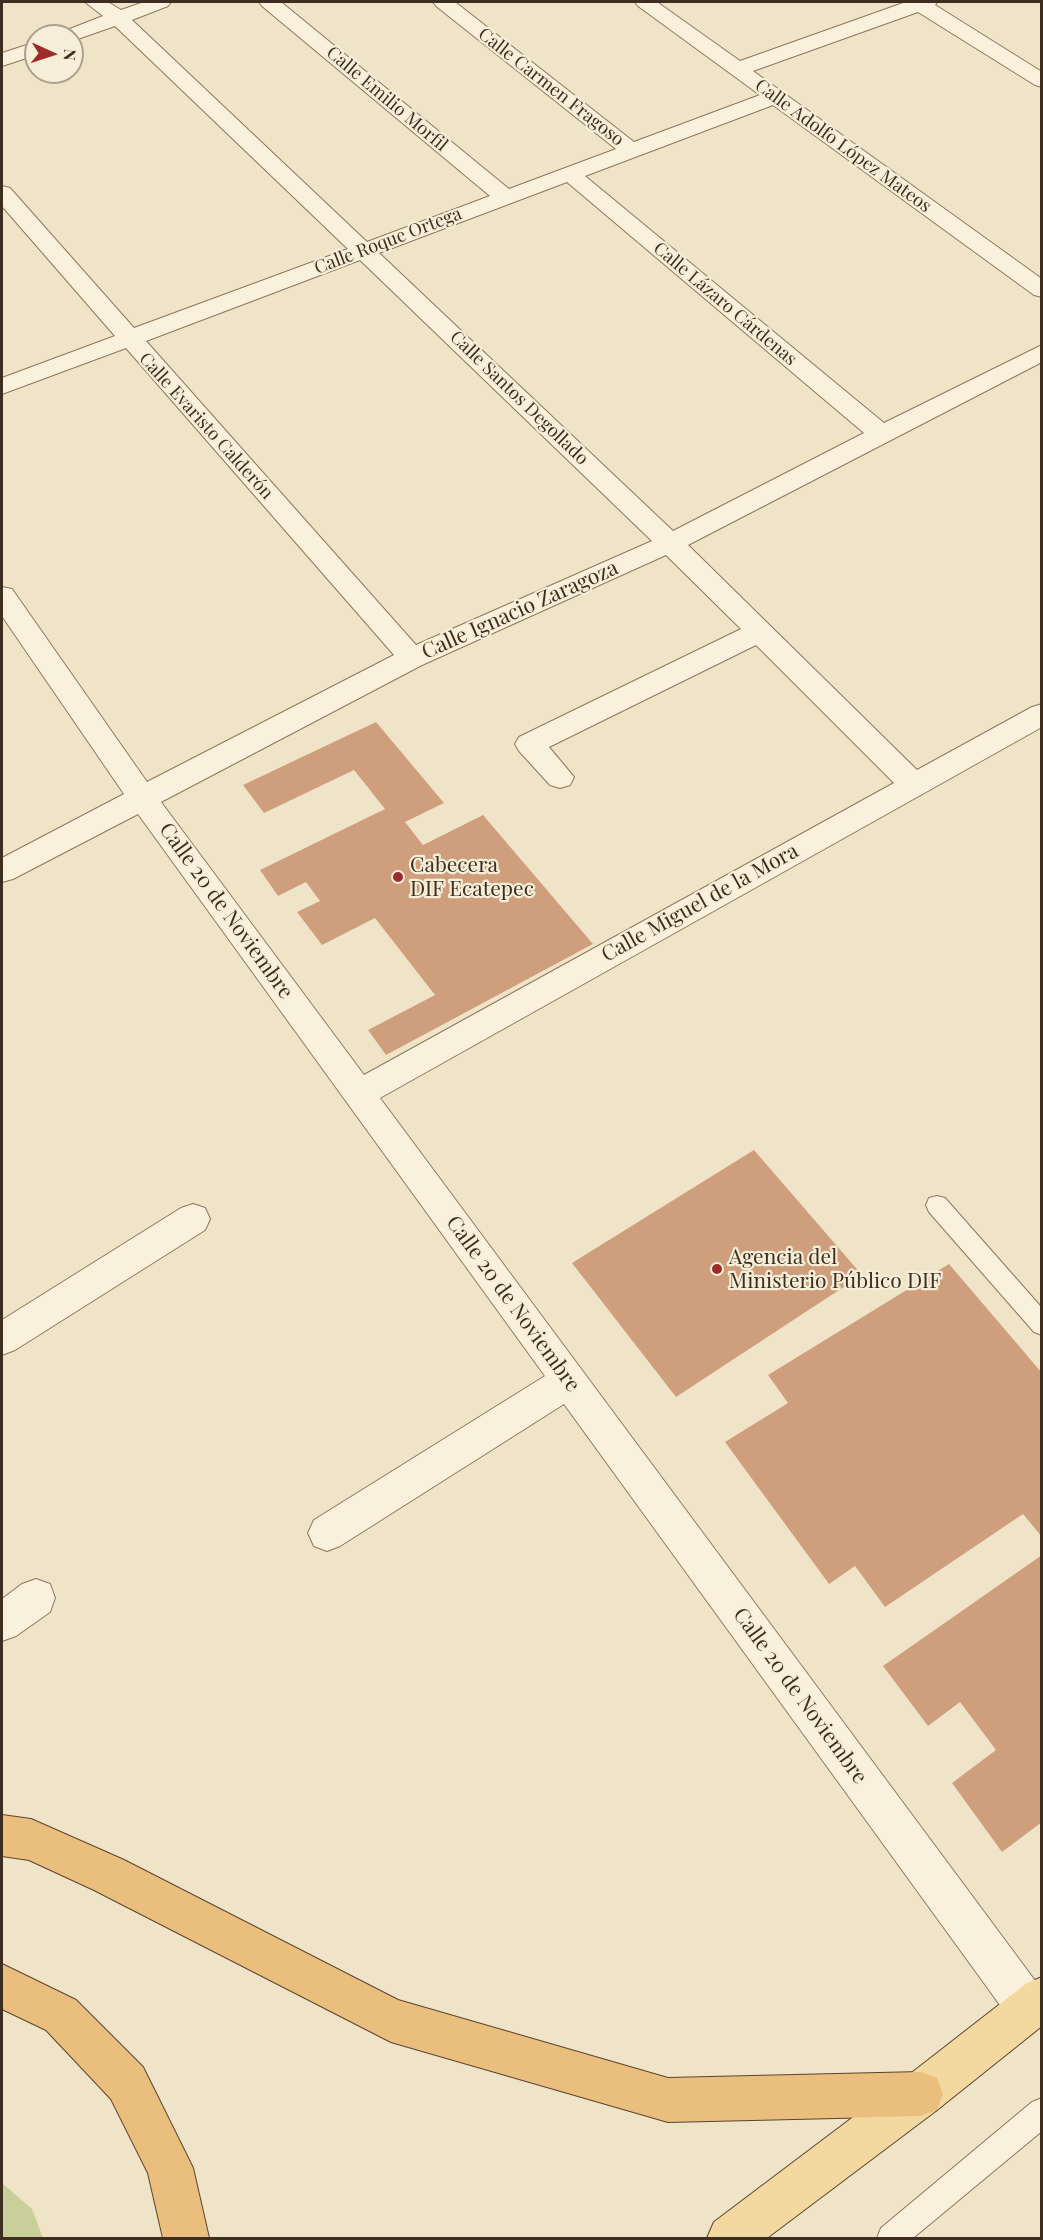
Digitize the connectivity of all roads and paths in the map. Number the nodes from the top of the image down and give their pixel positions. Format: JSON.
{"nodes":[{"id":1,"x":95,"y":2,"type":"edge"},
{"id":2,"x":161,"y":2,"type":"edge"},
{"id":3,"x":268,"y":2,"type":"edge"},
{"id":4,"x":443,"y":2,"type":"edge"},
{"id":5,"x":645,"y":2,"type":"edge"},
{"id":6,"x":921,"y":2,"type":"edge"},
{"id":7,"x":119,"y":18,"type":"junction"},
{"id":8,"x":84,"y":31,"type":"edge"},
{"id":9,"x":24,"y":52,"type":"edge"},
{"id":10,"x":2,"y":60,"type":"edge"},
{"id":11,"x":738,"y":69,"type":"junction"},
{"id":12,"x":1041,"y":81,"type":"edge"},
{"id":13,"x":775,"y":96,"type":"junction"},
{"id":14,"x":631,"y":150,"type":"junction"},
{"id":15,"x":569,"y":173,"type":"junction"},
{"id":16,"x":2,"y":193,"type":"edge"},
{"id":17,"x":505,"y":197,"type":"junction"},
{"id":18,"x":363,"y":250,"type":"junction"},
{"id":19,"x":1041,"y":290,"type":"edge"},
{"id":20,"x":128,"y":338,"type":"junction"},
{"id":21,"x":1041,"y":352,"type":"edge"},
{"id":22,"x":2,"y":386,"type":"edge"},
{"id":23,"x":881,"y":434,"type":"junction"},
{"id":24,"x":670,"y":543,"type":"junction"},
{"id":25,"x":2,"y":596,"type":"edge"},
{"id":26,"x":759,"y":632,"type":"junction"},
{"id":27,"x":412,"y":658,"type":"junction"},
{"id":28,"x":1041,"y":714,"type":"edge"},
{"id":29,"x":560,"y":777,"type":"dead end"},
{"id":30,"x":913,"y":784,"type":"junction"},
{"id":31,"x":143,"y":799,"type":"junction"},
{"id":32,"x":2,"y":871,"type":"edge"},
{"id":33,"x":360,"y":1093,"type":"junction"},
{"id":34,"x":937,"y":1205,"type":"dead end"},
{"id":35,"x":193,"y":1219,"type":"dead end"},
{"id":36,"x":1041,"y":1325,"type":"edge"},
{"id":37,"x":2,"y":1339,"type":"edge"},
{"id":38,"x":569,"y":1381,"type":"junction"},
{"id":39,"x":327,"y":1533,"type":"dead end"},
{"id":40,"x":36,"y":1598,"type":"dead end"},
{"id":41,"x":2,"y":1622,"type":"edge"},
{"id":42,"x":2,"y":1836,"type":"edge"},
{"id":43,"x":2,"y":1986,"type":"edge"},
{"id":44,"x":1035,"y":2003,"type":"edge"},
{"id":45,"x":921,"y":2094,"type":"junction"},
{"id":46,"x":1041,"y":2112,"type":"edge"},
{"id":47,"x":186,"y":2238,"type":"edge"},
{"id":48,"x":730,"y":2238,"type":"edge"},
{"id":49,"x":891,"y":2238,"type":"edge"}],
"edges":[{"from":1,"to":7,"type":"street","name":"Calle Santos Degollado"},
{"from":2,"to":7,"type":"street"},
{"from":3,"to":17,"type":"street","name":"Calle Emilio Morfil"},
{"from":4,"to":14,"type":"street","name":"Calle Carmen Fragoso"},
{"from":5,"to":11,"type":"street","name":"Calle Adolfo López Mateos"},
{"from":6,"to":11,"type":"street"},
{"from":6,"to":12,"type":"street"},
{"from":7,"to":8,"type":"street"},
{"from":7,"to":18,"type":"street","name":"Calle Santos Degollado"},
{"from":9,"to":10,"type":"street"},
{"from":11,"to":13,"type":"street","name":"Calle Adolfo López Mateos"},
{"from":13,"to":14,"type":"street","name":"Calle Roque Ortega"},
{"from":13,"to":19,"type":"street","name":"Calle Adolfo López Mateos"},
{"from":14,"to":15,"type":"street","name":"Calle Roque Ortega"},
{"from":15,"to":17,"type":"street","name":"Calle Roque Ortega"},
{"from":15,"to":23,"type":"street","name":"Calle Lázaro Cárdenas"},
{"from":16,"to":20,"type":"street","name":"Calle Evaristo Calderón"},
{"from":17,"to":18,"type":"street","name":"Calle Roque Ortega"},
{"from":18,"to":20,"type":"street","name":"Calle Roque Ortega"},
{"from":18,"to":24,"type":"street","name":"Calle Santos Degollado"},
{"from":20,"to":22,"type":"street","name":"Calle Roque Ortega"},
{"from":20,"to":27,"type":"street","name":"Calle Evaristo Calderón"},
{"from":21,"to":23,"type":"street","name":"Calle Ignacio Zaragoza"},
{"from":23,"to":24,"type":"street","name":"Calle Ignacio Zaragoza"},
{"from":24,"to":26,"type":"street","name":"Calle Santos Degollado"},
{"from":24,"to":27,"type":"street","name":"Calle Ignacio Zaragoza"},
{"from":25,"to":31,"type":"street","name":"Calle 20 de Noviembre"},
{"from":26,"to":29,"type":"street"},
{"from":26,"to":30,"type":"street","name":"Calle Santos Degollado"},
{"from":27,"to":31,"type":"street","name":"Calle Ignacio Zaragoza"},
{"from":28,"to":30,"type":"street","name":"Calle Miguel de la Mora"},
{"from":30,"to":33,"type":"street","name":"Calle Miguel de la Mora"},
{"from":31,"to":32,"type":"street","name":"Calle Ignacio Zaragoza"},
{"from":31,"to":33,"type":"street","name":"Calle 20 de Noviembre"},
{"from":33,"to":38,"type":"street","name":"Calle 20 de Noviembre"},
{"from":34,"to":36,"type":"lane"},
{"from":35,"to":37,"type":"street"},
{"from":38,"to":39,"type":"street"},
{"from":38,"to":44,"type":"street","name":"Calle 20 de Noviembre"},
{"from":40,"to":41,"type":"street"},
{"from":42,"to":45,"type":"highway"},
{"from":43,"to":47,"type":"highway"},
{"from":44,"to":45,"type":"main road"},
{"from":45,"to":48,"type":"main road"},
{"from":46,"to":49,"type":"lane"}]}
